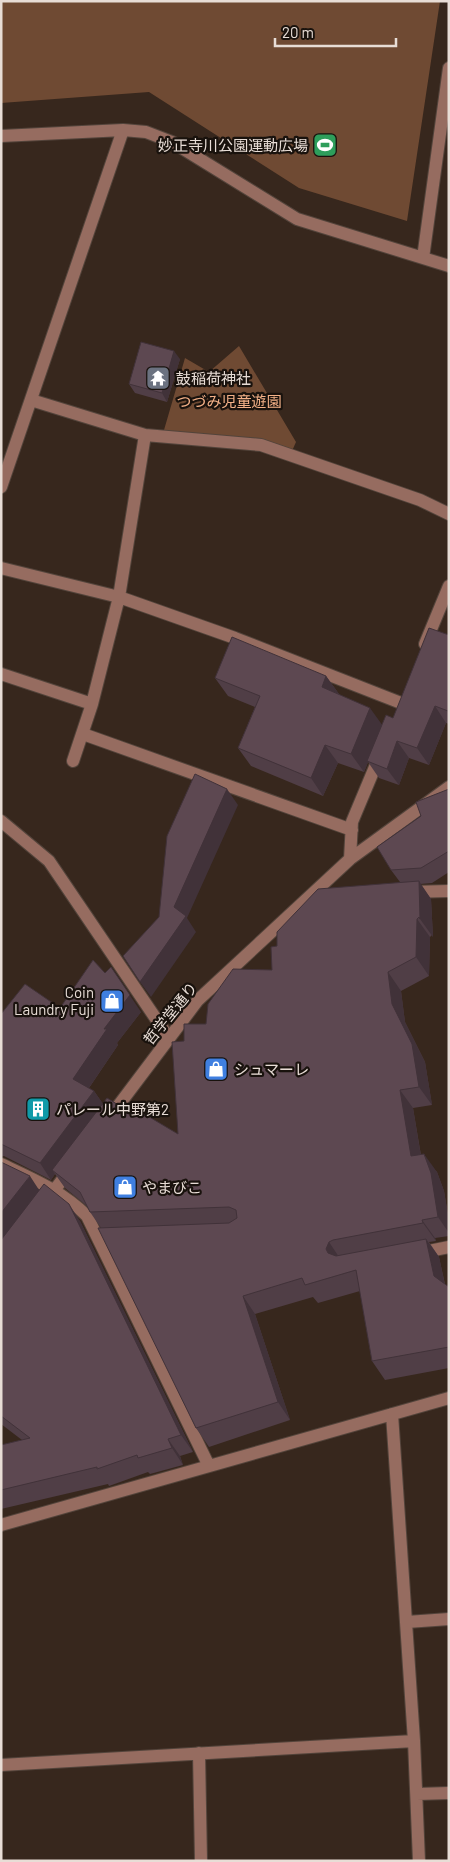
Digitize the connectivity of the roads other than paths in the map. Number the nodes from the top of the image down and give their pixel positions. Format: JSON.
{"nodes":[{"id":1,"x":449,"y":68,"type":"edge"},
{"id":2,"x":123,"y":130,"type":"junction"},
{"id":3,"x":1,"y":136,"type":"edge"},
{"id":4,"x":423,"y":258,"type":"junction"},
{"id":5,"x":449,"y":266,"type":"edge"},
{"id":6,"x":31,"y":400,"type":"junction"},
{"id":7,"x":145,"y":435,"type":"junction"},
{"id":8,"x":1,"y":487,"type":"edge"},
{"id":9,"x":449,"y":514,"type":"edge"},
{"id":10,"x":1,"y":568,"type":"edge"},
{"id":11,"x":449,"y":586,"type":"edge"},
{"id":12,"x":119,"y":597,"type":"junction"},
{"id":13,"x":420,"y":658,"type":"edge"},
{"id":14,"x":1,"y":674,"type":"edge"},
{"id":15,"x":401,"y":703,"type":"edge"},
{"id":16,"x":92,"y":704,"type":"junction"},
{"id":17,"x":83,"y":734,"type":"junction"},
{"id":18,"x":386,"y":740,"type":"edge"},
{"id":19,"x":73,"y":761,"type":"dead end"},
{"id":20,"x":449,"y":787,"type":"edge"},
{"id":21,"x":1,"y":821,"type":"edge"},
{"id":22,"x":352,"y":830,"type":"junction"},
{"id":23,"x":350,"y":859,"type":"junction"},
{"id":24,"x":449,"y":891,"type":"edge"},
{"id":25,"x":394,"y":893,"type":"edge"},
{"id":26,"x":325,"y":899,"type":"edge"},
{"id":27,"x":305,"y":900,"type":"junction"},
{"id":28,"x":169,"y":1038,"type":"junction"},
{"id":29,"x":103,"y":1126,"type":"edge"},
{"id":30,"x":79,"y":1157,"type":"edge"},
{"id":31,"x":1,"y":1164,"type":"edge"},
{"id":32,"x":55,"y":1189,"type":"junction"},
{"id":33,"x":38,"y":1211,"type":"edge"},
{"id":34,"x":449,"y":1248,"type":"edge"},
{"id":35,"x":403,"y":1256,"type":"edge"},
{"id":36,"x":449,"y":1398,"type":"edge"},
{"id":37,"x":392,"y":1414,"type":"junction"},
{"id":38,"x":210,"y":1466,"type":"junction"},
{"id":39,"x":1,"y":1525,"type":"edge"},
{"id":40,"x":449,"y":1619,"type":"edge"},
{"id":41,"x":407,"y":1622,"type":"junction"},
{"id":42,"x":414,"y":1740,"type":"junction"},
{"id":43,"x":199,"y":1753,"type":"junction"},
{"id":44,"x":1,"y":1765,"type":"edge"},
{"id":45,"x":417,"y":1794,"type":"junction"},
{"id":46,"x":449,"y":1794,"type":"edge"},
{"id":47,"x":202,"y":1861,"type":"edge"},
{"id":48,"x":419,"y":1861,"type":"edge"}],
"edges":[{"from":1,"to":4,"type":"street"},
{"from":2,"to":3,"type":"street"},
{"from":2,"to":4,"type":"street"},
{"from":2,"to":6,"type":"street"},
{"from":4,"to":5,"type":"street"},
{"from":6,"to":7,"type":"street"},
{"from":6,"to":8,"type":"street"},
{"from":7,"to":9,"type":"street"},
{"from":7,"to":12,"type":"street"},
{"from":10,"to":12,"type":"street"},
{"from":11,"to":13,"type":"street"},
{"from":12,"to":15,"type":"street"},
{"from":12,"to":16,"type":"street"},
{"from":14,"to":16,"type":"street"},
{"from":16,"to":17,"type":"street"},
{"from":17,"to":19,"type":"street"},
{"from":17,"to":22,"type":"street"},
{"from":18,"to":22,"type":"street"},
{"from":20,"to":23,"type":"street","name":"哲学堂通り"},
{"from":21,"to":28,"type":"street"},
{"from":22,"to":23,"type":"street"},
{"from":23,"to":27,"type":"street","name":"哲学堂通り"},
{"from":24,"to":25,"type":"street"},
{"from":26,"to":27,"type":"street"},
{"from":27,"to":28,"type":"street","name":"哲学堂通り"},
{"from":28,"to":29,"type":"street","name":"哲学堂通り"},
{"from":30,"to":32,"type":"street"},
{"from":31,"to":32,"type":"street"},
{"from":32,"to":33,"type":"street"},
{"from":32,"to":38,"type":"street"},
{"from":34,"to":35,"type":"street"},
{"from":36,"to":37,"type":"street"},
{"from":37,"to":38,"type":"street"},
{"from":37,"to":41,"type":"street"},
{"from":38,"to":39,"type":"street"},
{"from":40,"to":41,"type":"street"},
{"from":41,"to":42,"type":"street"},
{"from":42,"to":43,"type":"street"},
{"from":42,"to":45,"type":"street"},
{"from":43,"to":44,"type":"street"},
{"from":43,"to":47,"type":"street"},
{"from":45,"to":46,"type":"street"},
{"from":45,"to":48,"type":"street"}]}
